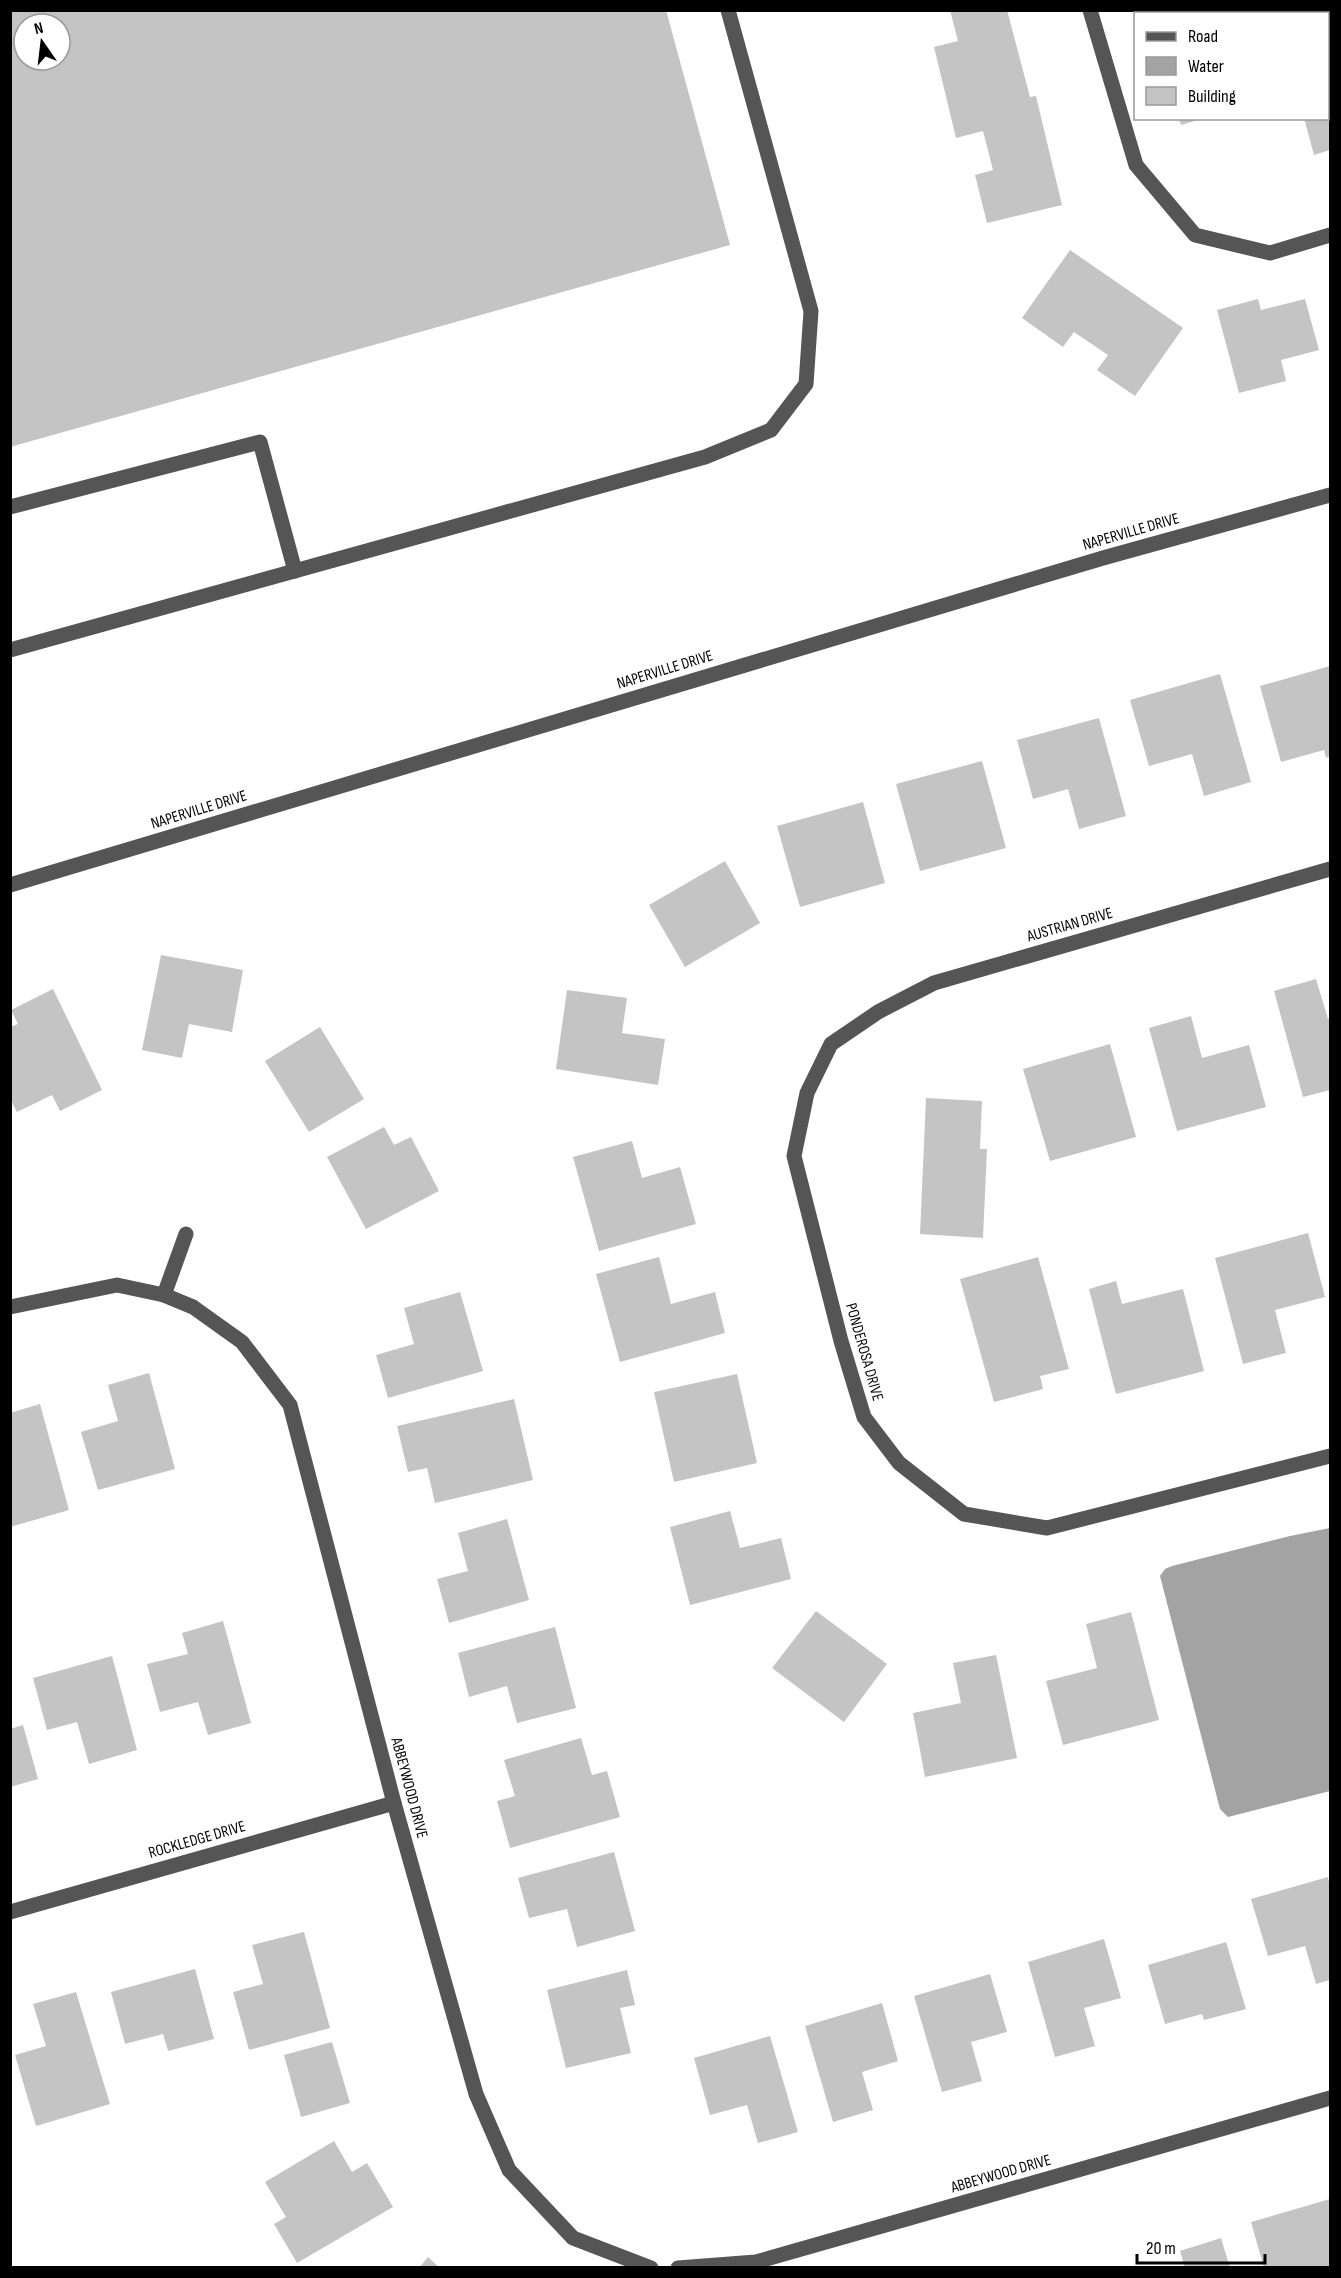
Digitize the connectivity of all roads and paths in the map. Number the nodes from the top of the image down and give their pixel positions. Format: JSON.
{"nodes":[{"id":1,"x":728,"y":10,"type":"edge"},
{"id":2,"x":1090,"y":10,"type":"edge"},
{"id":3,"x":1330,"y":235,"type":"edge"},
{"id":4,"x":1330,"y":495,"type":"edge"},
{"id":5,"x":10,"y":507,"type":"edge"},
{"id":6,"x":295,"y":571,"type":"junction"},
{"id":7,"x":10,"y":650,"type":"edge"},
{"id":8,"x":1330,"y":869,"type":"edge"},
{"id":9,"x":10,"y":885,"type":"edge"},
{"id":10,"x":831,"y":1044,"type":"joint"},
{"id":11,"x":186,"y":1234,"type":"dead end"},
{"id":12,"x":164,"y":1295,"type":"junction"},
{"id":13,"x":10,"y":1307,"type":"edge"},
{"id":14,"x":1330,"y":1456,"type":"edge"},
{"id":15,"x":394,"y":1803,"type":"junction"},
{"id":16,"x":10,"y":1912,"type":"edge"},
{"id":17,"x":1330,"y":2098,"type":"edge"},
{"id":18,"x":651,"y":2268,"type":"edge"},
{"id":19,"x":678,"y":2268,"type":"edge"}],
"edges":[{"from":1,"to":6,"type":"street"},
{"from":2,"to":3,"type":"street"},
{"from":4,"to":9,"type":"street","name":"NAPERVILLE DRIVE"},
{"from":5,"to":6,"type":"street"},
{"from":6,"to":7,"type":"street"},
{"from":8,"to":10,"type":"street","name":"AUSTRIAN DRIVE"},
{"from":10,"to":14,"type":"street","name":"PONDEROSA DRIVE"},
{"from":11,"to":12,"type":"street"},
{"from":12,"to":13,"type":"street","name":"ABBEYWOOD DRIVE"},
{"from":12,"to":15,"type":"street","name":"ABBEYWOOD DRIVE"},
{"from":15,"to":16,"type":"street","name":"ROCKLEDGE DRIVE"},
{"from":15,"to":18,"type":"street","name":"ABBEYWOOD DRIVE"},
{"from":17,"to":19,"type":"street","name":"ABBEYWOOD DRIVE"}]}
